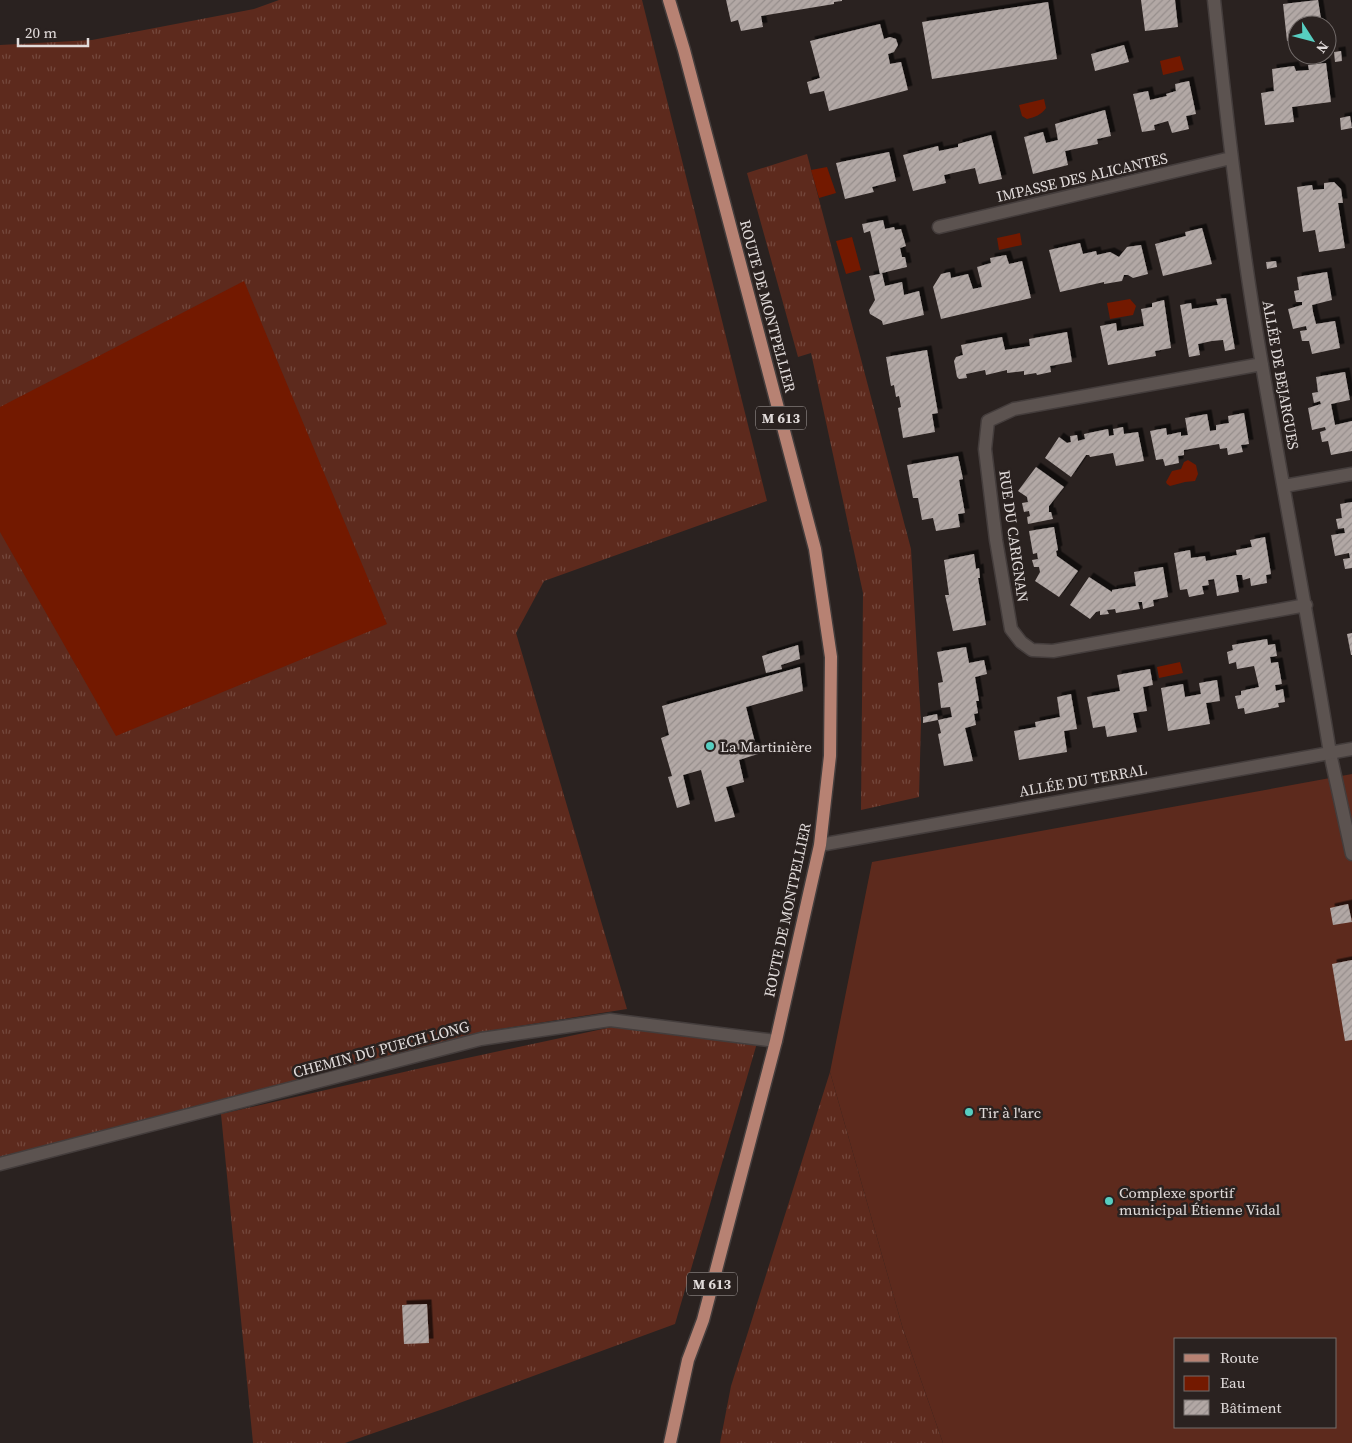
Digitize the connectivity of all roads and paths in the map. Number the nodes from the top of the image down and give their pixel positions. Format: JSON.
{"nodes":[{"id":1,"x":669,"y":0,"type":"edge"},
{"id":2,"x":1214,"y":0,"type":"edge"},
{"id":3,"x":1231,"y":158,"type":"junction"},
{"id":4,"x":940,"y":227,"type":"dead end"},
{"id":5,"x":1262,"y":364,"type":"junction"},
{"id":6,"x":1352,"y":474,"type":"edge"},
{"id":7,"x":1284,"y":486,"type":"junction"},
{"id":8,"x":1306,"y":605,"type":"junction"},
{"id":9,"x":1352,"y":749,"type":"edge"},
{"id":10,"x":1330,"y":753,"type":"junction"},
{"id":11,"x":820,"y":845,"type":"junction"},
{"id":12,"x":1352,"y":854,"type":"edge"},
{"id":13,"x":776,"y":1041,"type":"junction"},
{"id":14,"x":0,"y":1164,"type":"edge"},
{"id":15,"x":670,"y":1443,"type":"edge"}],
"edges":[{"from":1,"to":11,"type":"main road","name":"ROUTE DE MONTPELLIER","number":"M 613"},
{"from":2,"to":3,"type":"street","name":"ALLÉE DE BEJARGUES"},
{"from":3,"to":4,"type":"street","name":"IMPASSE DES ALICANTES"},
{"from":3,"to":5,"type":"street","name":"ALLÉE DE BEJARGUES"},
{"from":5,"to":7,"type":"street","name":"ALLÉE DE BEJARGUES"},
{"from":5,"to":8,"type":"street","name":"RUE DU CARIGNAN"},
{"from":6,"to":7,"type":"street"},
{"from":7,"to":8,"type":"street","name":"ALLÉE DE BEJARGUES"},
{"from":8,"to":10,"type":"street","name":"ALLÉE DE BEJARGUES"},
{"from":9,"to":10,"type":"street","name":"ALLÉE DU TERRAL"},
{"from":10,"to":11,"type":"street","name":"ALLÉE DU TERRAL"},
{"from":10,"to":12,"type":"street","name":"ALLÉE DE BEJARGUES"},
{"from":11,"to":13,"type":"main road","name":"ROUTE DE MONTPELLIER","number":"M 613"},
{"from":13,"to":14,"type":"street","name":"CHEMIN DU PUECH LONG"},
{"from":13,"to":15,"type":"main road","name":"ROUTE DE MONTPELLIER","number":"M 613"}]}
